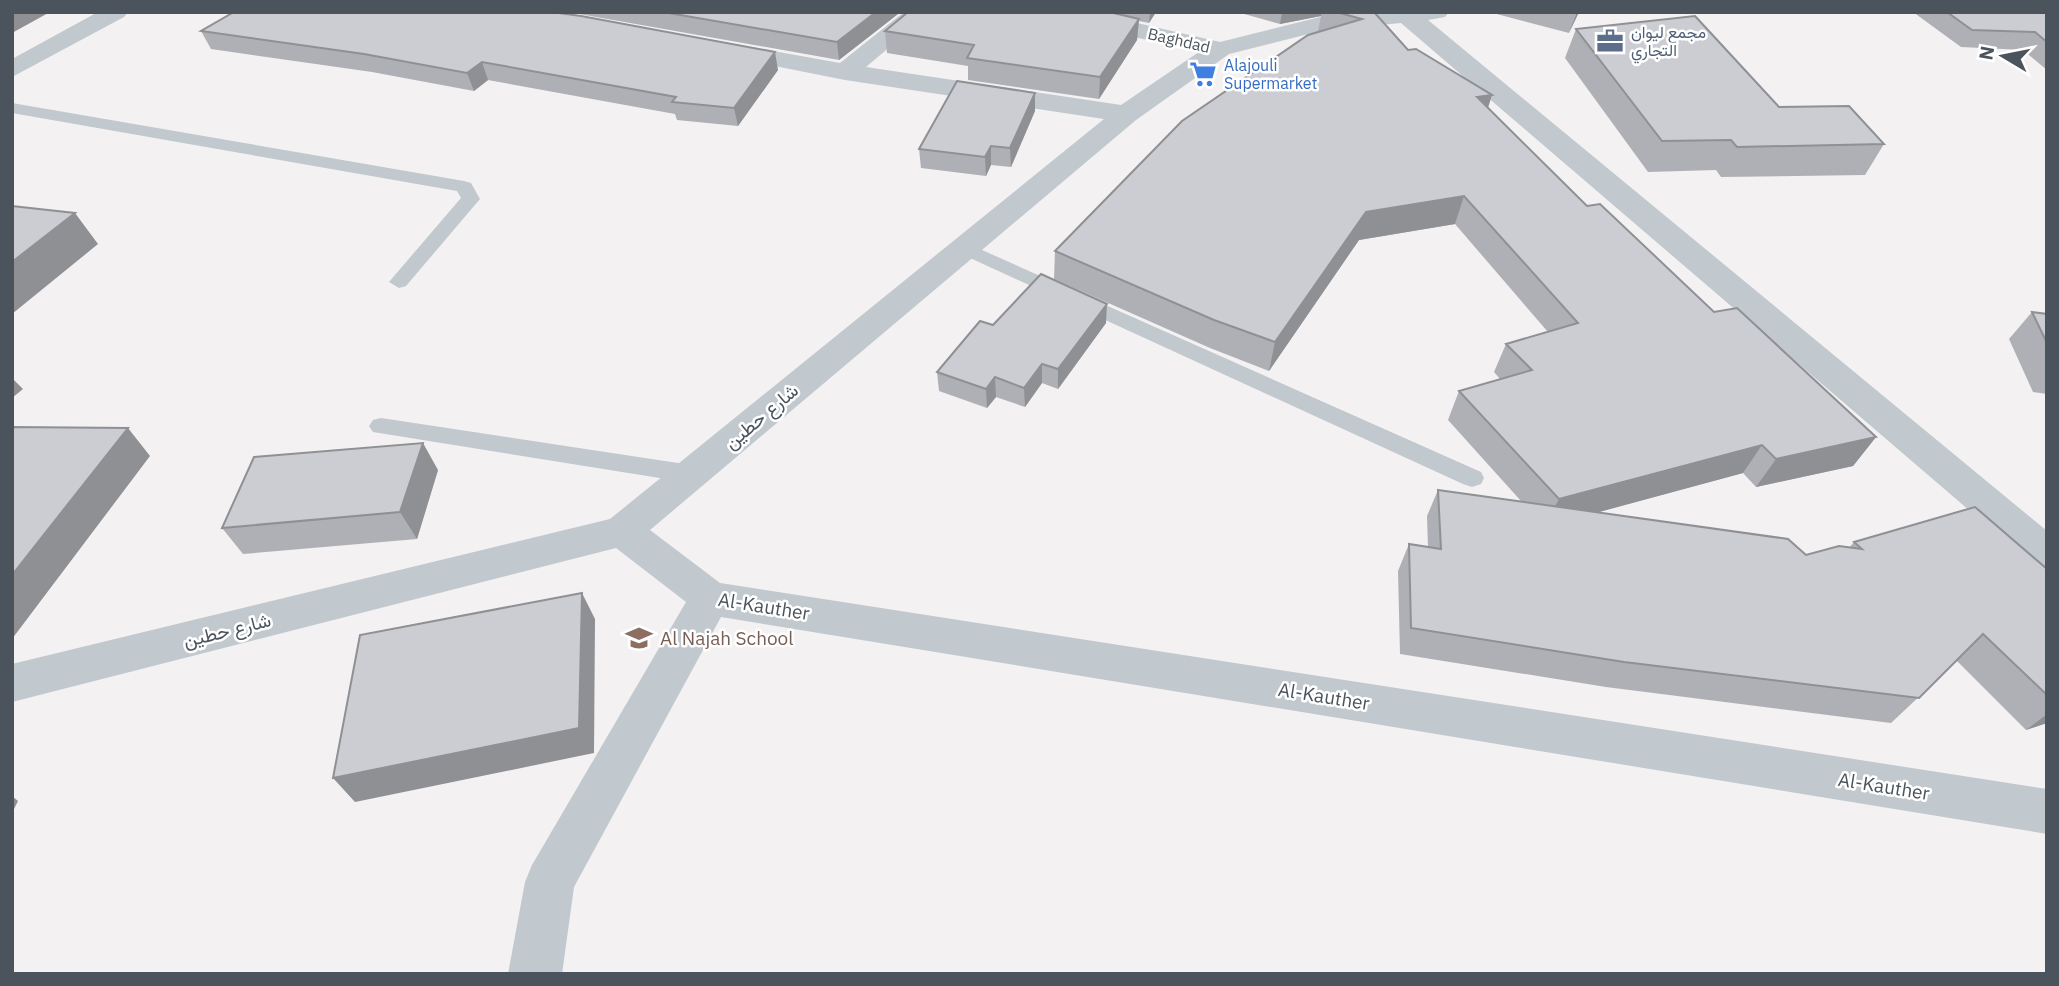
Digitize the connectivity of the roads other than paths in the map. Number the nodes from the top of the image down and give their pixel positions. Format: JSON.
{"nodes":[{"id":1,"x":116,"y":12,"type":"edge"},
{"id":2,"x":919,"y":12,"type":"edge"},
{"id":3,"x":1056,"y":12,"type":"edge"},
{"id":4,"x":1423,"y":14,"type":"edge"},
{"id":5,"x":703,"y":45,"type":"edge"},
{"id":6,"x":1220,"y":49,"type":"junction"},
{"id":7,"x":12,"y":69,"type":"edge"},
{"id":8,"x":845,"y":72,"type":"junction"},
{"id":9,"x":12,"y":108,"type":"edge"},
{"id":10,"x":1126,"y":114,"type":"junction"},
{"id":11,"x":964,"y":248,"type":"junction"},
{"id":12,"x":399,"y":282,"type":"dead end"},
{"id":13,"x":381,"y":426,"type":"dead end"},
{"id":14,"x":691,"y":474,"type":"junction"},
{"id":15,"x":1472,"y":478,"type":"dead end"},
{"id":16,"x":622,"y":531,"type":"junction"},
{"id":17,"x":2047,"y":554,"type":"edge"},
{"id":18,"x":710,"y":598,"type":"junction"},
{"id":19,"x":12,"y":683,"type":"edge"},
{"id":20,"x":2047,"y":812,"type":"edge"},
{"id":21,"x":535,"y":974,"type":"edge"}],
"edges":[{"from":1,"to":7,"type":"street"},
{"from":2,"to":8,"type":"street"},
{"from":3,"to":6,"type":"street","name":"Baghdad"},
{"from":4,"to":6,"type":"street","name":"شارع حطين"},
{"from":4,"to":17,"type":"street"},
{"from":5,"to":8,"type":"street"},
{"from":6,"to":10,"type":"street","name":"شارع حطين"},
{"from":8,"to":10,"type":"street"},
{"from":9,"to":12,"type":"lane"},
{"from":10,"to":11,"type":"street","name":"شارع حطين"},
{"from":11,"to":14,"type":"street","name":"شارع حطين"},
{"from":11,"to":15,"type":"lane"},
{"from":13,"to":14,"type":"lane"},
{"from":14,"to":16,"type":"street","name":"شارع حطين"},
{"from":16,"to":18,"type":"street","name":"Al-Kauther"},
{"from":16,"to":19,"type":"street","name":"شارع حطين"},
{"from":18,"to":20,"type":"street","name":"Al-Kauther"},
{"from":18,"to":21,"type":"street"}]}
